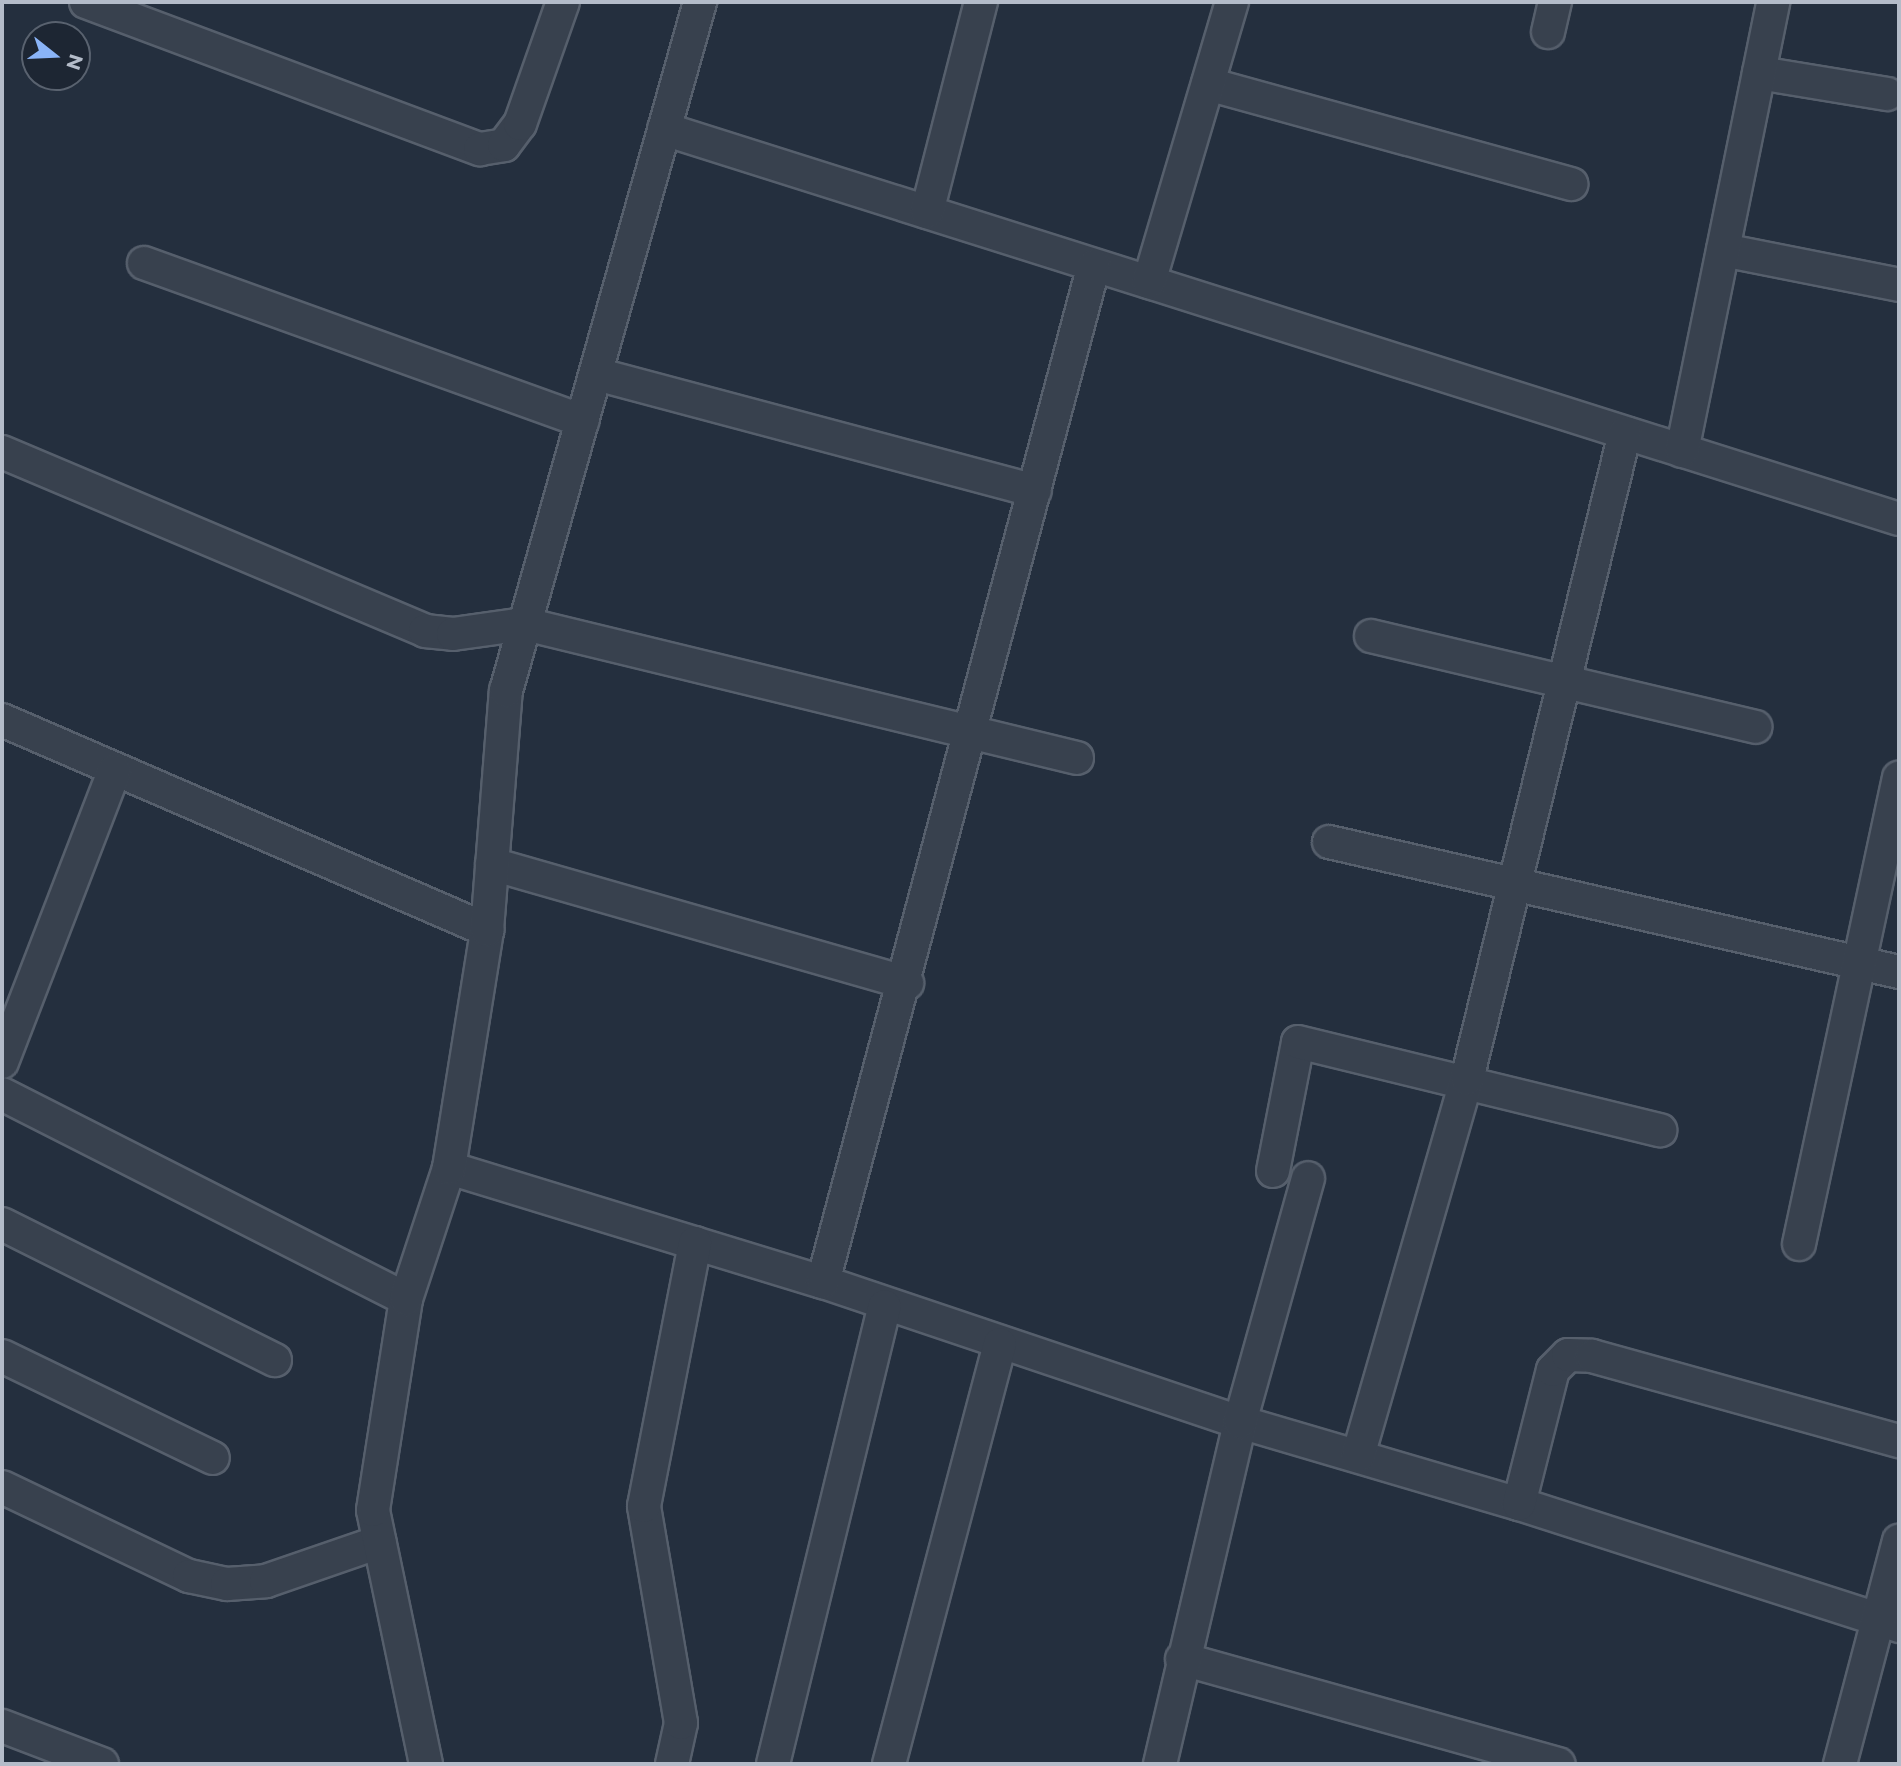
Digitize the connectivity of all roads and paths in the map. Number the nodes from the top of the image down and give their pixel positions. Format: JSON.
{"nodes":[{"id":1,"x":86,"y":2,"type":"edge"},
{"id":2,"x":564,"y":2,"type":"edge"},
{"id":3,"x":700,"y":2,"type":"edge"},
{"id":4,"x":981,"y":2,"type":"edge"},
{"id":5,"x":1232,"y":2,"type":"edge"},
{"id":6,"x":1773,"y":2,"type":"edge"},
{"id":7,"x":1759,"y":73,"type":"junction"},
{"id":8,"x":1208,"y":84,"type":"junction"},
{"id":9,"x":1887,"y":94,"type":"dead end"},
{"id":10,"x":664,"y":129,"type":"junction"},
{"id":11,"x":1572,"y":184,"type":"dead end"},
{"id":12,"x":927,"y":212,"type":"junction"},
{"id":13,"x":1723,"y":250,"type":"junction"},
{"id":14,"x":144,"y":263,"type":"dead end"},
{"id":15,"x":1094,"y":265,"type":"junction"},
{"id":16,"x":1149,"y":282,"type":"junction"},
{"id":17,"x":1899,"y":285,"type":"edge"},
{"id":18,"x":596,"y":374,"type":"junction"},
{"id":19,"x":582,"y":421,"type":"junction"},
{"id":20,"x":1625,"y":433,"type":"junction"},
{"id":21,"x":1682,"y":451,"type":"junction"},
{"id":22,"x":2,"y":452,"type":"edge"},
{"id":23,"x":1035,"y":491,"type":"junction"},
{"id":24,"x":1899,"y":519,"type":"edge"},
{"id":25,"x":525,"y":624,"type":"junction"},
{"id":26,"x":1371,"y":636,"type":"dead end"},
{"id":27,"x":1564,"y":679,"type":"junction"},
{"id":28,"x":2,"y":720,"type":"edge"},
{"id":29,"x":1755,"y":727,"type":"dead end"},
{"id":30,"x":972,"y":731,"type":"junction"},
{"id":31,"x":1077,"y":758,"type":"dead end"},
{"id":32,"x":114,"y":771,"type":"junction"},
{"id":33,"x":1899,"y":778,"type":"edge"},
{"id":34,"x":1329,"y":842,"type":"dead end"},
{"id":35,"x":492,"y":864,"type":"junction"},
{"id":36,"x":1516,"y":881,"type":"junction"},
{"id":37,"x":487,"y":930,"type":"junction"},
{"id":38,"x":1859,"y":962,"type":"junction"},
{"id":39,"x":1899,"y":972,"type":"edge"},
{"id":40,"x":906,"y":983,"type":"junction"},
{"id":41,"x":2,"y":1062,"type":"edge"},
{"id":42,"x":1467,"y":1079,"type":"junction"},
{"id":43,"x":2,"y":1094,"type":"edge"},
{"id":44,"x":1660,"y":1130,"type":"dead end"},
{"id":45,"x":449,"y":1168,"type":"junction"},
{"id":46,"x":1273,"y":1171,"type":"dead end"},
{"id":47,"x":1308,"y":1178,"type":"dead end"},
{"id":48,"x":2,"y":1224,"type":"edge"},
{"id":49,"x":695,"y":1243,"type":"junction"},
{"id":50,"x":1799,"y":1244,"type":"dead end"},
{"id":51,"x":823,"y":1282,"type":"junction"},
{"id":52,"x":406,"y":1299,"type":"junction"},
{"id":53,"x":885,"y":1306,"type":"junction"},
{"id":54,"x":1000,"y":1343,"type":"junction"},
{"id":55,"x":2,"y":1356,"type":"edge"},
{"id":56,"x":275,"y":1360,"type":"dead end"},
{"id":57,"x":1240,"y":1422,"type":"junction"},
{"id":58,"x":1899,"y":1441,"type":"edge"},
{"id":59,"x":1359,"y":1457,"type":"junction"},
{"id":60,"x":213,"y":1458,"type":"dead end"},
{"id":61,"x":2,"y":1487,"type":"edge"},
{"id":62,"x":1519,"y":1504,"type":"junction"},
{"id":63,"x":1899,"y":1541,"type":"edge"},
{"id":64,"x":379,"y":1542,"type":"junction"},
{"id":65,"x":1889,"y":1623,"type":"edge"},
{"id":66,"x":1182,"y":1659,"type":"junction"},
{"id":67,"x":2,"y":1726,"type":"edge"},
{"id":68,"x":102,"y":1764,"type":"edge"},
{"id":69,"x":426,"y":1764,"type":"edge"},
{"id":70,"x":673,"y":1764,"type":"edge"},
{"id":71,"x":773,"y":1764,"type":"edge"},
{"id":72,"x":889,"y":1764,"type":"edge"},
{"id":73,"x":1160,"y":1764,"type":"edge"},
{"id":74,"x":1559,"y":1764,"type":"edge"},
{"id":75,"x":1840,"y":1764,"type":"edge"}],
"edges":[{"from":1,"to":2,"type":"street"},
{"from":3,"to":10,"type":"street"},
{"from":4,"to":12,"type":"street"},
{"from":5,"to":8,"type":"street"},
{"from":6,"to":7,"type":"street"},
{"from":7,"to":9,"type":"street"},
{"from":7,"to":13,"type":"street"},
{"from":8,"to":11,"type":"street"},
{"from":8,"to":16,"type":"street"},
{"from":10,"to":12,"type":"street"},
{"from":10,"to":18,"type":"street"},
{"from":12,"to":15,"type":"street"},
{"from":13,"to":17,"type":"street"},
{"from":13,"to":21,"type":"street"},
{"from":14,"to":19,"type":"street"},
{"from":15,"to":16,"type":"street"},
{"from":15,"to":23,"type":"street"},
{"from":16,"to":20,"type":"street"},
{"from":18,"to":19,"type":"street"},
{"from":18,"to":23,"type":"street"},
{"from":19,"to":25,"type":"street"},
{"from":20,"to":21,"type":"street"},
{"from":20,"to":27,"type":"street"},
{"from":21,"to":24,"type":"street"},
{"from":22,"to":25,"type":"street"},
{"from":23,"to":30,"type":"street"},
{"from":25,"to":30,"type":"street"},
{"from":25,"to":35,"type":"street"},
{"from":26,"to":27,"type":"street"},
{"from":27,"to":29,"type":"street"},
{"from":27,"to":36,"type":"street"},
{"from":28,"to":32,"type":"street"},
{"from":30,"to":31,"type":"street"},
{"from":30,"to":40,"type":"street"},
{"from":32,"to":37,"type":"street"},
{"from":32,"to":41,"type":"street"},
{"from":33,"to":38,"type":"street"},
{"from":34,"to":36,"type":"street"},
{"from":35,"to":37,"type":"street"},
{"from":35,"to":40,"type":"street"},
{"from":36,"to":38,"type":"street"},
{"from":36,"to":42,"type":"street"},
{"from":37,"to":45,"type":"street"},
{"from":38,"to":39,"type":"street"},
{"from":38,"to":50,"type":"street"},
{"from":40,"to":51,"type":"street"},
{"from":42,"to":44,"type":"street"},
{"from":42,"to":46,"type":"street"},
{"from":42,"to":59,"type":"street"},
{"from":43,"to":52,"type":"street"},
{"from":45,"to":49,"type":"street"},
{"from":45,"to":52,"type":"street"},
{"from":47,"to":57,"type":"street"},
{"from":48,"to":56,"type":"street"},
{"from":49,"to":51,"type":"street"},
{"from":49,"to":70,"type":"street"},
{"from":51,"to":53,"type":"street"},
{"from":52,"to":64,"type":"street"},
{"from":53,"to":54,"type":"street"},
{"from":53,"to":71,"type":"street"},
{"from":54,"to":57,"type":"street"},
{"from":54,"to":72,"type":"street"},
{"from":55,"to":60,"type":"street"},
{"from":57,"to":59,"type":"street"},
{"from":57,"to":66,"type":"street"},
{"from":58,"to":62,"type":"street"},
{"from":59,"to":62,"type":"street"},
{"from":61,"to":64,"type":"street"},
{"from":62,"to":65,"type":"street"},
{"from":63,"to":65,"type":"street"},
{"from":64,"to":69,"type":"street"},
{"from":65,"to":75,"type":"street"},
{"from":66,"to":73,"type":"street"},
{"from":66,"to":74,"type":"street"},
{"from":67,"to":68,"type":"street"}]}
